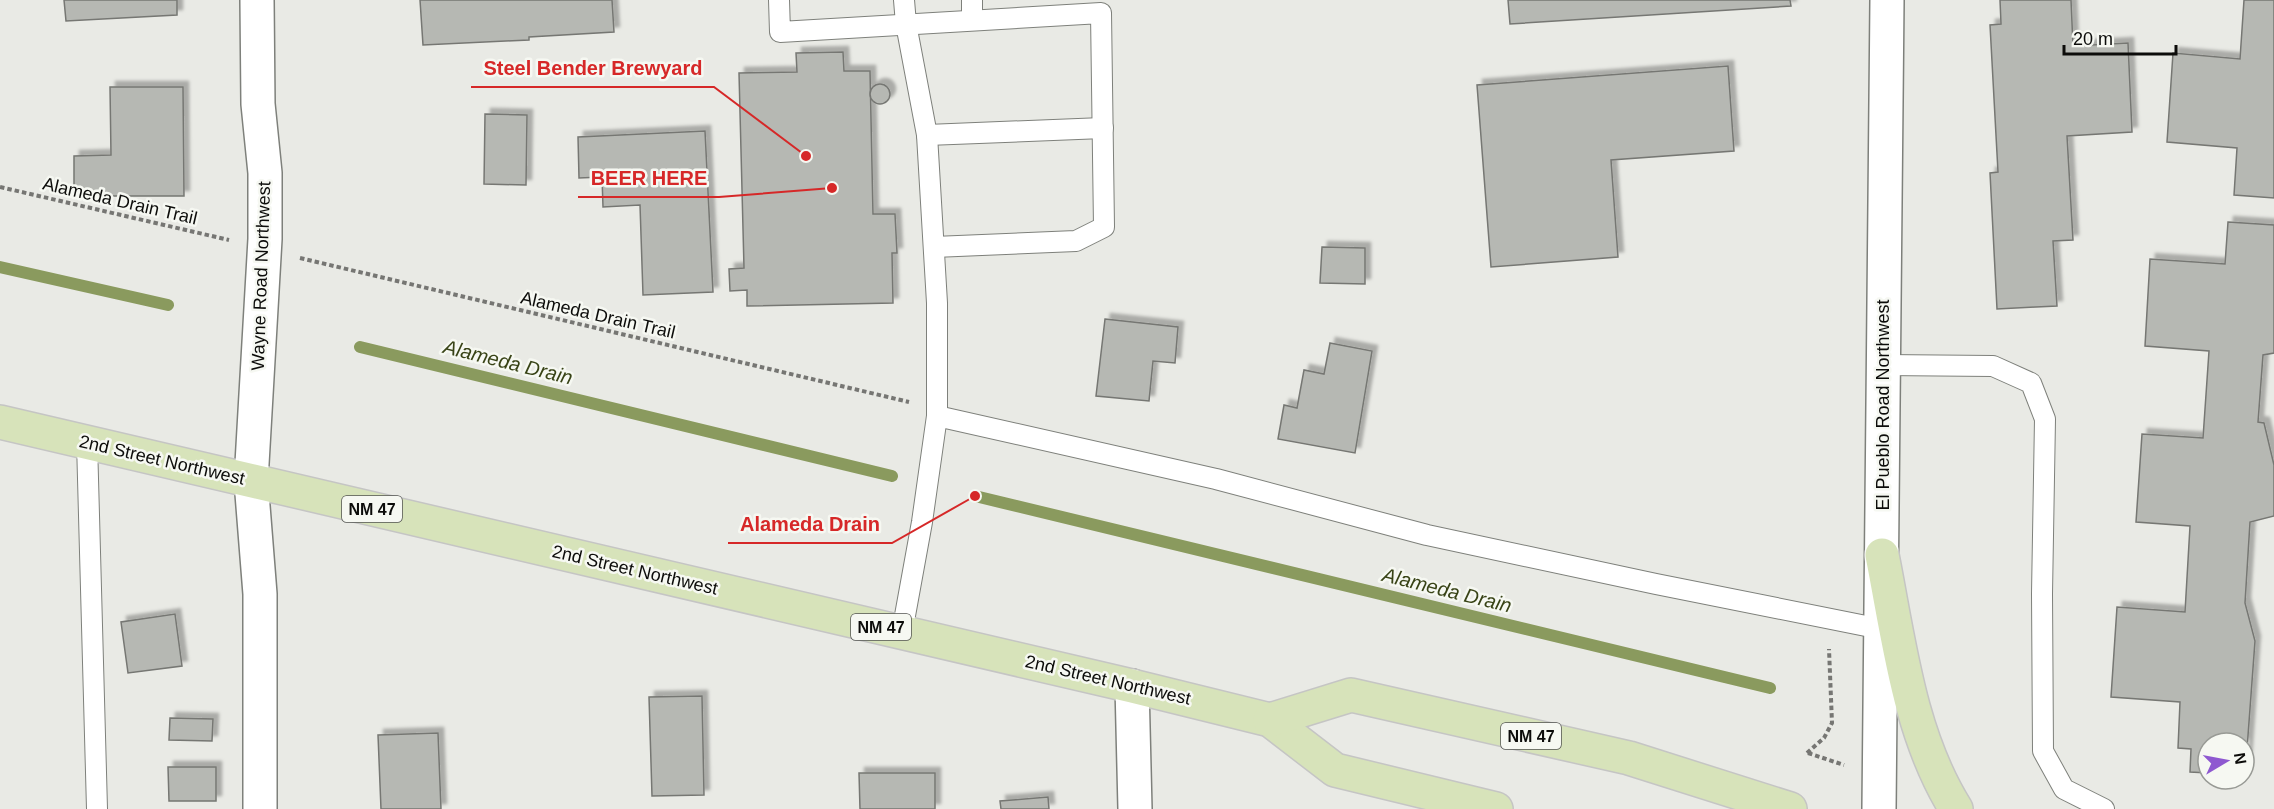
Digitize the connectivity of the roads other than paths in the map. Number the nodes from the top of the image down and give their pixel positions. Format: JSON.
{"nodes":[{"id":1,"x":257,"y":0,"type":"edge"},
{"id":2,"x":779,"y":0,"type":"edge"},
{"id":3,"x":904,"y":0,"type":"edge"},
{"id":4,"x":972,"y":0,"type":"edge"},
{"id":5,"x":1887,"y":0,"type":"edge"},
{"id":6,"x":972,"y":20,"type":"junction"},
{"id":7,"x":906,"y":24,"type":"junction"},
{"id":8,"x":1103,"y":128,"type":"junction"},
{"id":9,"x":927,"y":135,"type":"junction"},
{"id":10,"x":934,"y":247,"type":"junction"},
{"id":11,"x":1883,"y":365,"type":"junction"},
{"id":12,"x":938,"y":416,"type":"junction"},
{"id":13,"x":0,"y":422,"type":"edge"},
{"id":14,"x":87,"y":442,"type":"junction"},
{"id":15,"x":251,"y":481,"type":"junction"},
{"id":16,"x":1882,"y":555,"type":"junction"},
{"id":17,"x":1881,"y":629,"type":"junction"},
{"id":18,"x":902,"y":632,"type":"junction"},
{"id":19,"x":1132,"y":686,"type":"junction"},
{"id":20,"x":1270,"y":720,"type":"junction"},
{"id":21,"x":97,"y":809,"type":"edge"},
{"id":22,"x":260,"y":809,"type":"edge"},
{"id":23,"x":1135,"y":809,"type":"edge"},
{"id":24,"x":1496,"y":809,"type":"edge"},
{"id":25,"x":1790,"y":809,"type":"edge"},
{"id":26,"x":1879,"y":809,"type":"edge"},
{"id":27,"x":1956,"y":809,"type":"edge"},
{"id":28,"x":2104,"y":809,"type":"edge"}],
"edges":[{"from":1,"to":15,"type":"street","name":"Wayne Road Northwest"},
{"from":2,"to":7,"type":"lane"},
{"from":3,"to":7,"type":"lane"},
{"from":4,"to":6,"type":"lane"},
{"from":5,"to":11,"type":"street","name":"El Pueblo Road Northwest"},
{"from":6,"to":7,"type":"lane"},
{"from":6,"to":8,"type":"lane"},
{"from":7,"to":9,"type":"lane"},
{"from":8,"to":9,"type":"lane"},
{"from":8,"to":10,"type":"lane"},
{"from":9,"to":10,"type":"lane"},
{"from":10,"to":12,"type":"lane"},
{"from":11,"to":16,"type":"street","name":"El Pueblo Road Northwest"},
{"from":11,"to":28,"type":"lane"},
{"from":12,"to":17,"type":"lane"},
{"from":12,"to":18,"type":"lane"},
{"from":13,"to":14,"type":"main road","name":"2nd Street Northwest","number":"NM 47"},
{"from":14,"to":15,"type":"main road","name":"2nd Street Northwest","number":"NM 47"},
{"from":14,"to":21,"type":"lane"},
{"from":15,"to":18,"type":"main road","name":"2nd Street Northwest","number":"NM 47"},
{"from":15,"to":22,"type":"street","name":"Wayne Road Northwest"},
{"from":16,"to":17,"type":"street","name":"El Pueblo Road Northwest"},
{"from":16,"to":27,"type":"main road"},
{"from":17,"to":26,"type":"street","name":"El Pueblo Road Northwest"},
{"from":18,"to":19,"type":"main road","name":"2nd Street Northwest","number":"NM 47"},
{"from":19,"to":20,"type":"main road","name":"2nd Street Northwest","number":"NM 47"},
{"from":19,"to":23,"type":"street"},
{"from":20,"to":24,"type":"main road","name":"2nd Street Northwest","number":"NM 47"},
{"from":20,"to":25,"type":"main road","number":"NM 47"}]}
